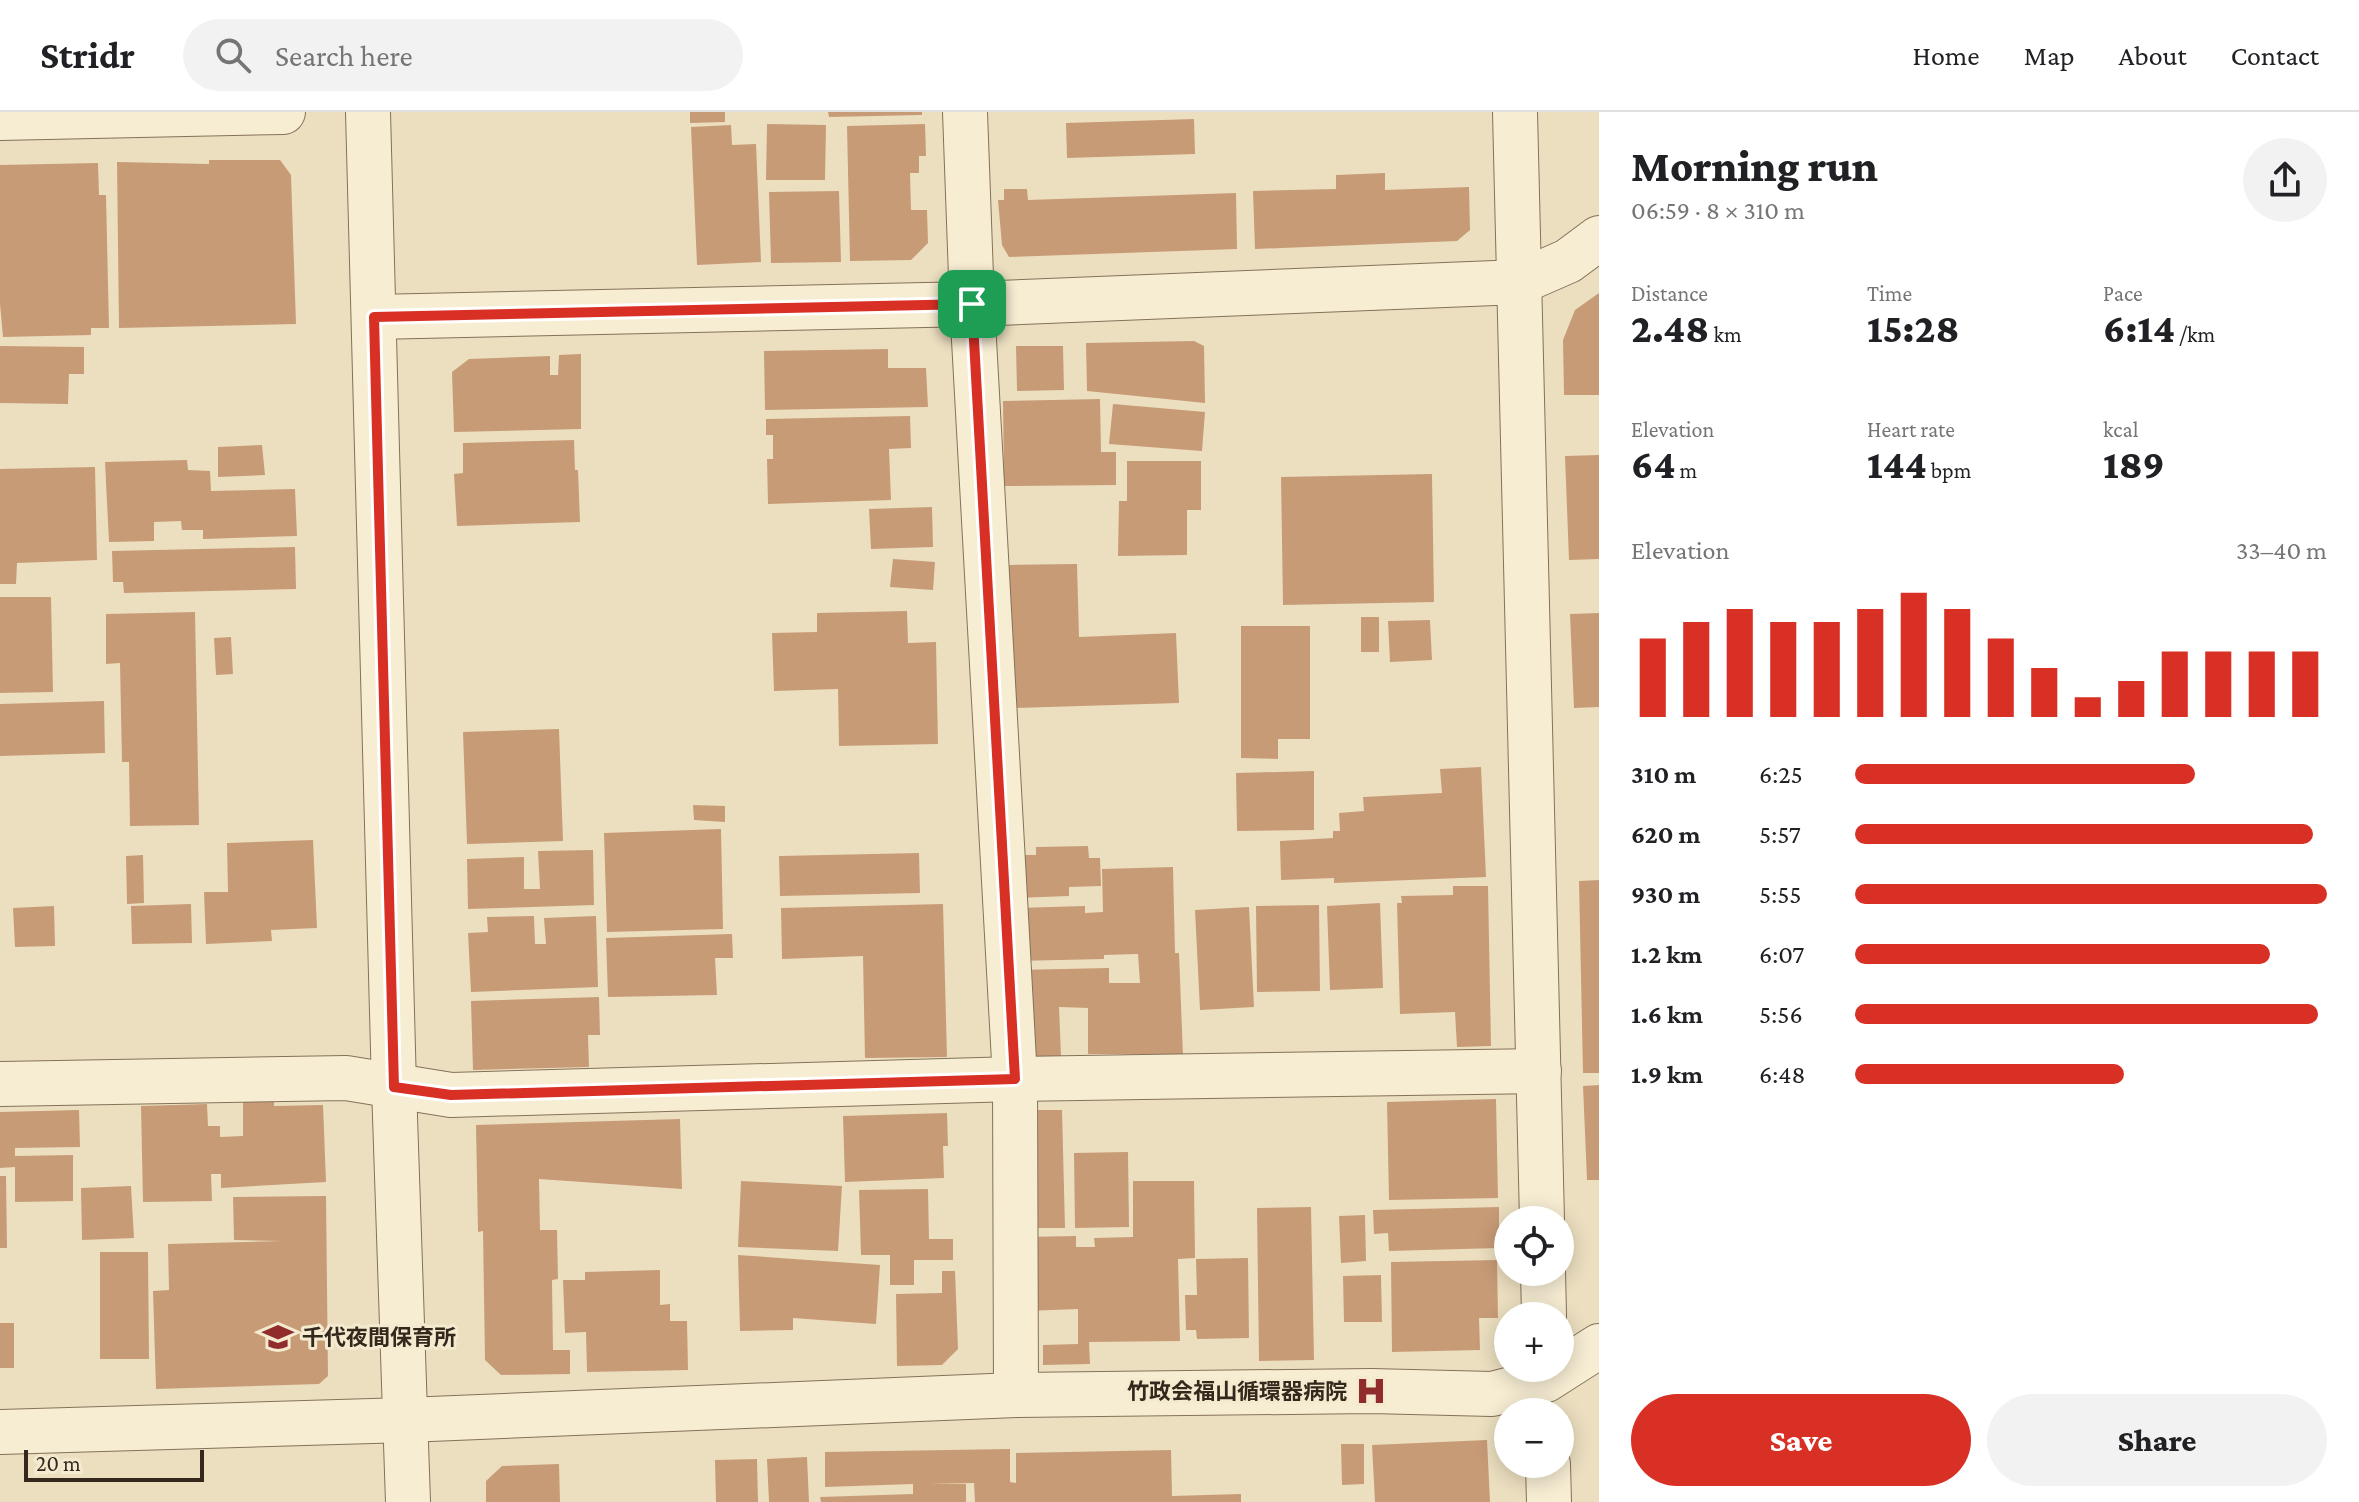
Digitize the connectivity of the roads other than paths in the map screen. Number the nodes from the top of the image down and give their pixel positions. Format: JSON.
{"nodes":[{"id":1,"x":283,"y":112,"type":"edge"},
{"id":2,"x":368,"y":112,"type":"edge"},
{"id":3,"x":965,"y":112,"type":"edge"},
{"id":4,"x":1515,"y":112,"type":"edge"},
{"id":5,"x":0,"y":118,"type":"edge"},
{"id":6,"x":1599,"y":238,"type":"edge"},
{"id":7,"x":1520,"y":282,"type":"junction"},
{"id":8,"x":972,"y":304,"type":"junction"},
{"id":9,"x":374,"y":317,"type":"junction"},
{"id":10,"x":1539,"y":1071,"type":"junction"},
{"id":11,"x":1015,"y":1079,"type":"junction"},
{"id":12,"x":0,"y":1084,"type":"edge"},
{"id":13,"x":394,"y":1087,"type":"junction"},
{"id":14,"x":1542,"y":1206,"type":"edge"},
{"id":15,"x":1599,"y":1346,"type":"edge"},
{"id":16,"x":1546,"y":1387,"type":"edge"},
{"id":17,"x":1016,"y":1395,"type":"junction"},
{"id":18,"x":406,"y":1420,"type":"junction"},
{"id":19,"x":0,"y":1432,"type":"edge"},
{"id":20,"x":1548,"y":1478,"type":"edge"},
{"id":21,"x":408,"y":1502,"type":"edge"},
{"id":22,"x":1549,"y":1502,"type":"edge"}],
"edges":[{"from":1,"to":5,"type":"street"},
{"from":2,"to":9,"type":"street"},
{"from":3,"to":8,"type":"street"},
{"from":4,"to":7,"type":"street"},
{"from":6,"to":7,"type":"street"},
{"from":7,"to":8,"type":"street"},
{"from":7,"to":10,"type":"street"},
{"from":8,"to":9,"type":"street"},
{"from":8,"to":11,"type":"street"},
{"from":9,"to":13,"type":"street"},
{"from":10,"to":11,"type":"street"},
{"from":10,"to":14,"type":"street"},
{"from":11,"to":13,"type":"street"},
{"from":11,"to":17,"type":"street"},
{"from":12,"to":13,"type":"street"},
{"from":13,"to":18,"type":"street"},
{"from":15,"to":16,"type":"street"},
{"from":16,"to":17,"type":"street"},
{"from":17,"to":18,"type":"street"},
{"from":18,"to":19,"type":"street"},
{"from":18,"to":21,"type":"street"},
{"from":20,"to":22,"type":"street"}]}
